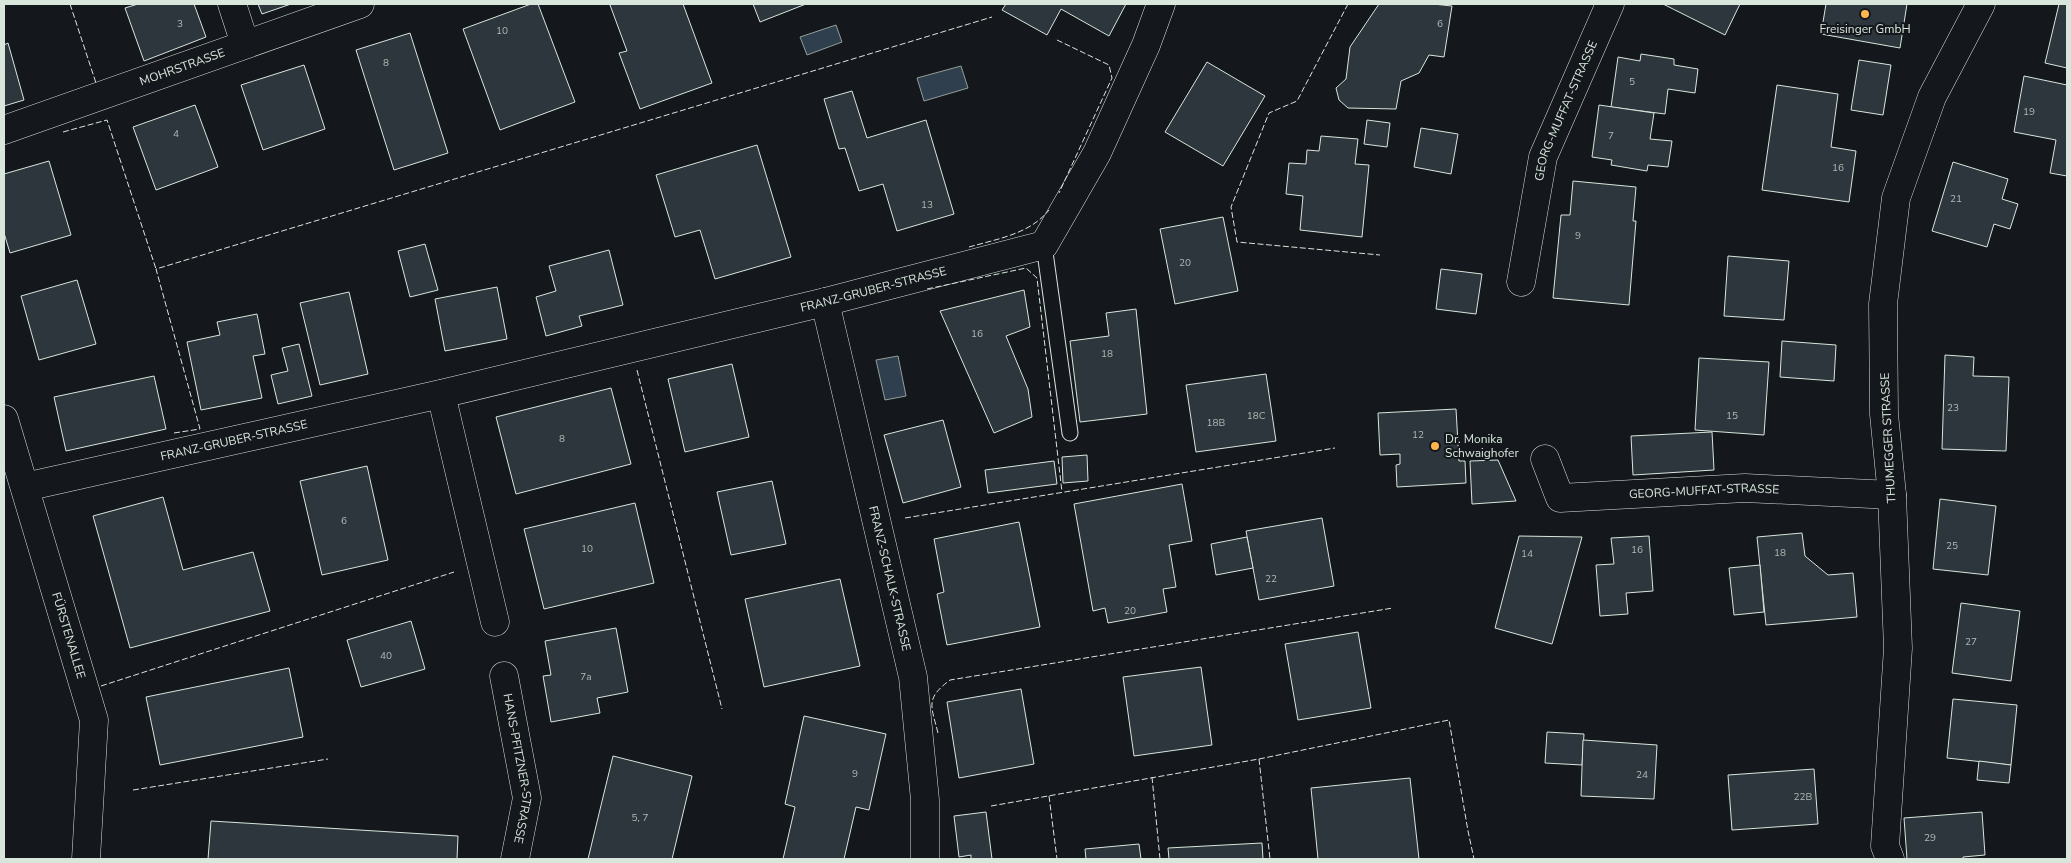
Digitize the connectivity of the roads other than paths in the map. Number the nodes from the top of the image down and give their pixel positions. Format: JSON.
{"nodes":[{"id":1,"x":232,"y":4,"type":"edge"},
{"id":2,"x":360,"y":4,"type":"edge"},
{"id":3,"x":1161,"y":4,"type":"edge"},
{"id":4,"x":1610,"y":4,"type":"edge"},
{"id":5,"x":1981,"y":4,"type":"edge"},
{"id":6,"x":245,"y":44,"type":"junction"},
{"id":7,"x":4,"y":130,"type":"edge"},
{"id":8,"x":1044,"y":245,"type":"junction"},
{"id":9,"x":1522,"y":282,"type":"dead end"},
{"id":10,"x":825,"y":302,"type":"junction"},
{"id":11,"x":442,"y":394,"type":"junction"},
{"id":12,"x":4,"y":418,"type":"edge"},
{"id":13,"x":1070,"y":433,"type":"dead end"},
{"id":14,"x":1545,"y":458,"type":"dead end"},
{"id":15,"x":25,"y":488,"type":"junction"},
{"id":16,"x":1892,"y":495,"type":"junction"},
{"id":17,"x":495,"y":622,"type":"dead end"},
{"id":18,"x":504,"y":676,"type":"dead end"},
{"id":19,"x":86,"y":859,"type":"edge"},
{"id":20,"x":515,"y":859,"type":"edge"},
{"id":21,"x":925,"y":859,"type":"edge"},
{"id":22,"x":1890,"y":859,"type":"edge"}],
"edges":[{"from":1,"to":6,"type":"street"},
{"from":2,"to":6,"type":"street","name":"MOHRSTRASSE"},
{"from":3,"to":8,"type":"street"},
{"from":4,"to":9,"type":"street","name":"GEORG-MUFFAT-STRASSE"},
{"from":5,"to":16,"type":"street","name":"THUMEGGER STRASSE"},
{"from":6,"to":7,"type":"street","name":"MOHRSTRASSE"},
{"from":8,"to":10,"type":"street","name":"FRANZ-GRUBER-STRASSE"},
{"from":8,"to":13,"type":"lane"},
{"from":10,"to":11,"type":"street","name":"FRANZ-GRUBER-STRASSE"},
{"from":10,"to":21,"type":"street","name":"FRANZ-SCHALK-STRASSE"},
{"from":11,"to":15,"type":"street","name":"FRANZ-GRUBER-STRASSE"},
{"from":11,"to":17,"type":"street"},
{"from":12,"to":15,"type":"street","name":"FÜRSTENALLEE"},
{"from":14,"to":16,"type":"street","name":"GEORG-MUFFAT-STRASSE"},
{"from":15,"to":19,"type":"street","name":"FÜRSTENALLEE"},
{"from":16,"to":22,"type":"street","name":"THUMEGGER STRASSE"},
{"from":18,"to":20,"type":"street","name":"HANS-PFITZNER-STRASSE"}]}
